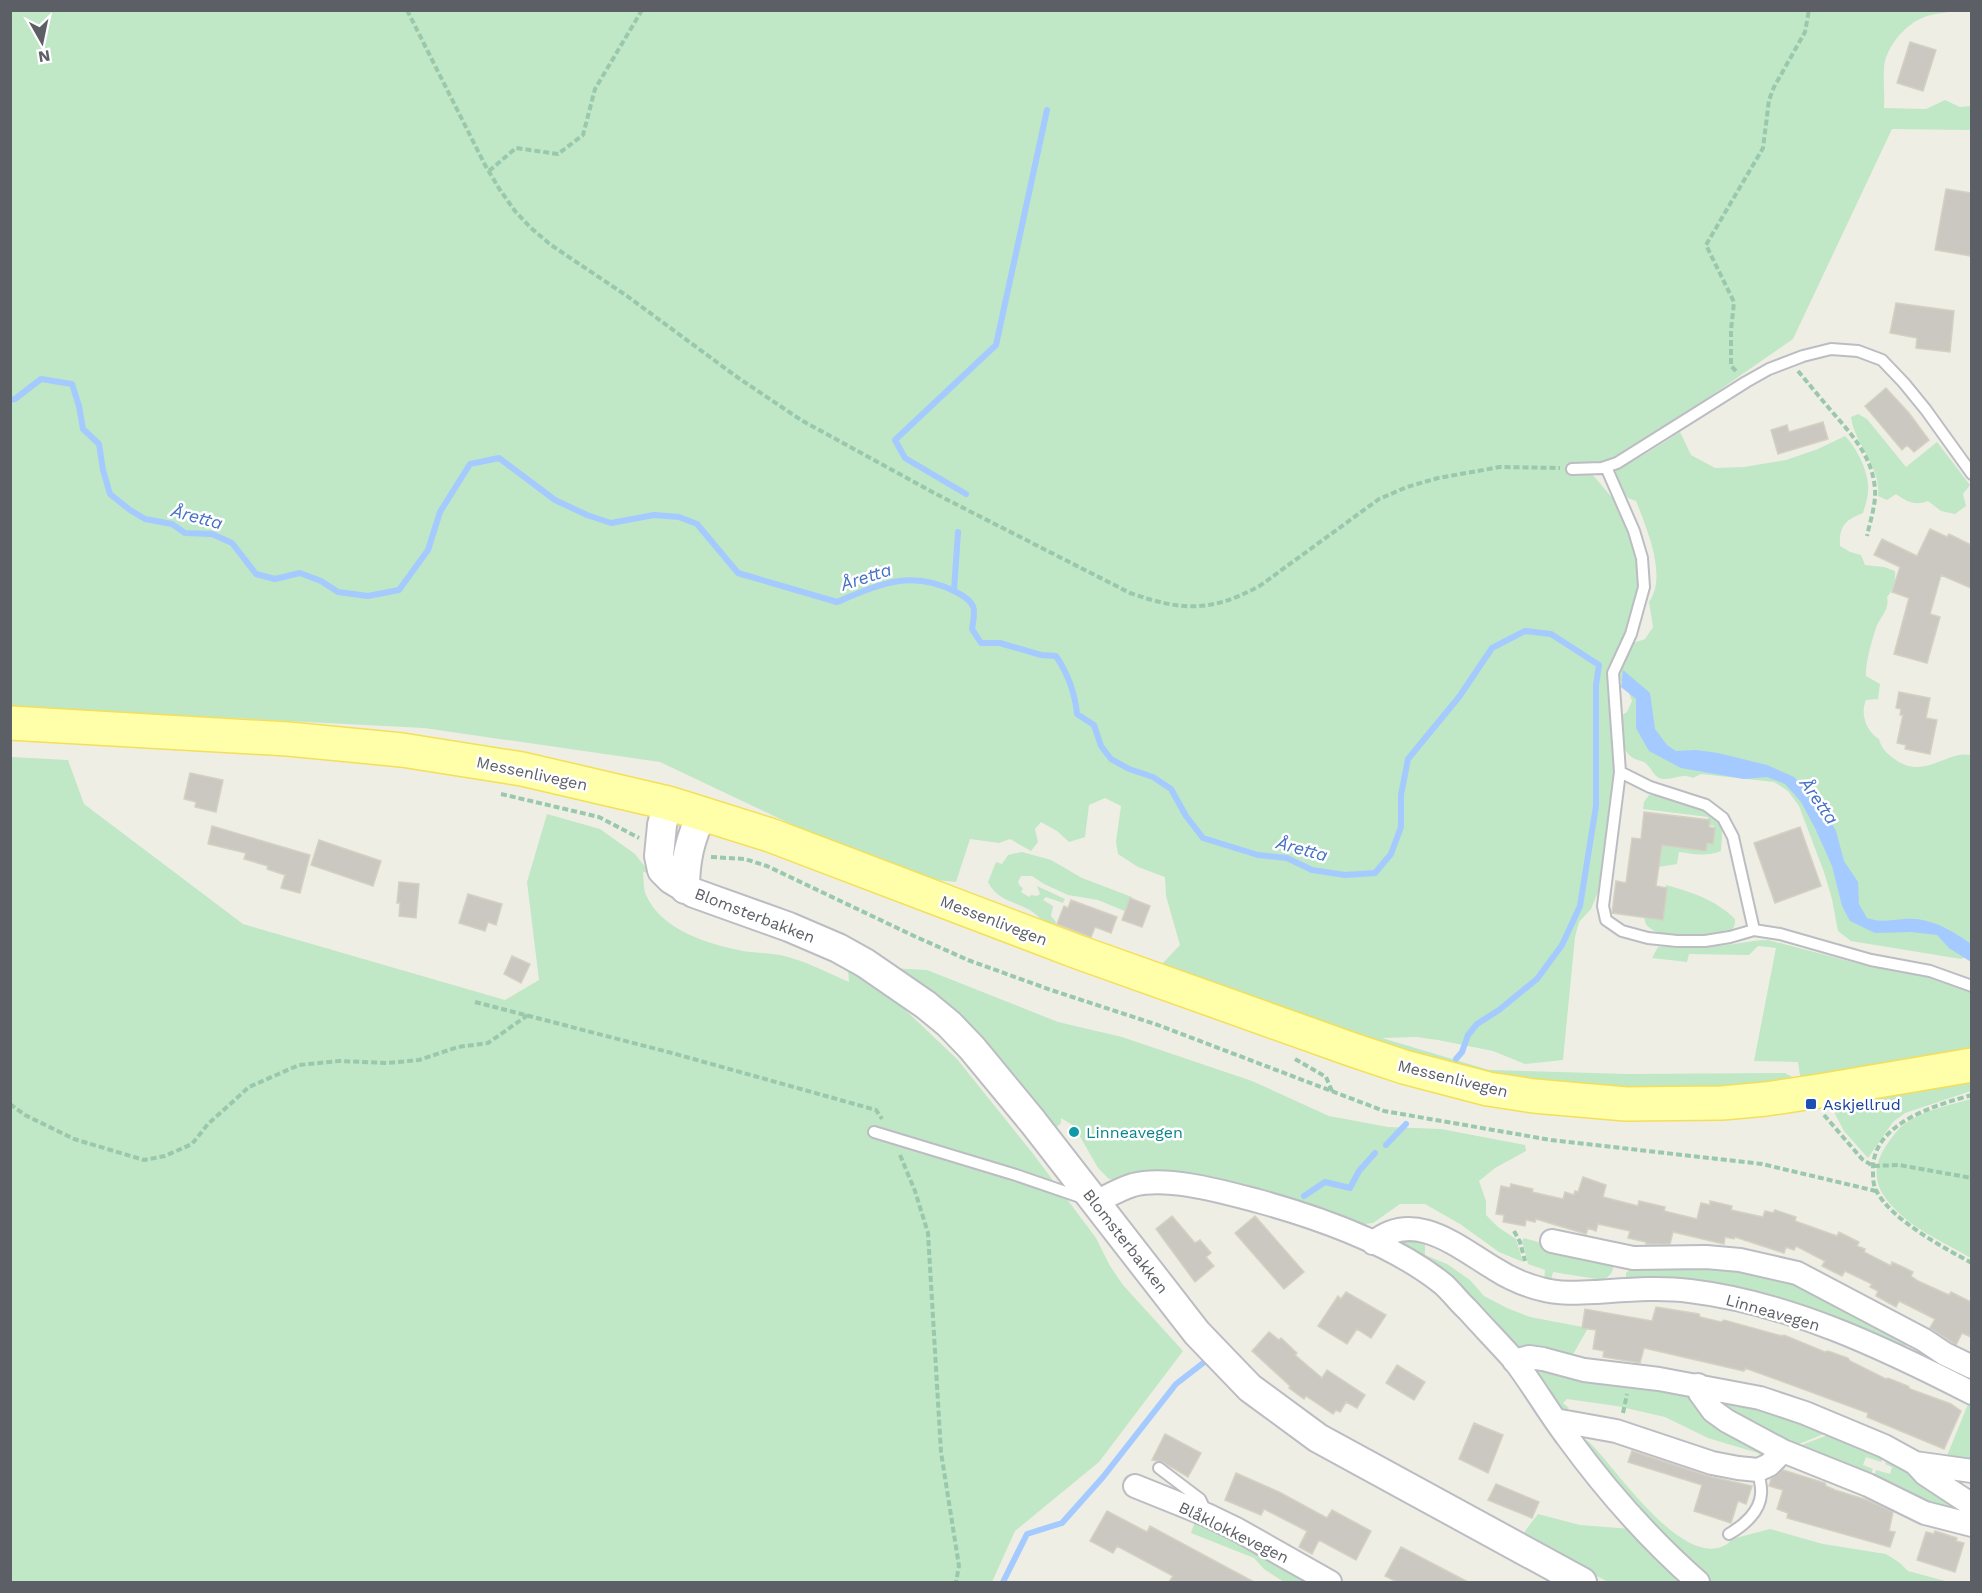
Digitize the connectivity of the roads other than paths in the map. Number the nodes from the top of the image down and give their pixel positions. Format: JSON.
{"nodes":[{"id":1,"x":1606,"y":467,"type":"junction"},
{"id":2,"x":1572,"y":469,"type":"road end"},
{"id":3,"x":1971,"y":474,"type":"edge"},
{"id":4,"x":10,"y":723,"type":"edge"},
{"id":5,"x":1620,"y":772,"type":"junction"},
{"id":6,"x":668,"y":802,"type":"junction"},
{"id":7,"x":703,"y":812,"type":"junction"},
{"id":8,"x":685,"y":889,"type":"junction"},
{"id":9,"x":1754,"y":930,"type":"junction"},
{"id":10,"x":1971,"y":986,"type":"edge"},
{"id":11,"x":1971,"y":1065,"type":"edge"},
{"id":12,"x":874,"y":1132,"type":"dead end"},
{"id":13,"x":1096,"y":1202,"type":"junction"},
{"id":14,"x":1552,"y":1241,"type":"dead end"},
{"id":15,"x":1373,"y":1243,"type":"junction"},
{"id":16,"x":1633,"y":1258,"type":"junction"},
{"id":17,"x":1605,"y":1291,"type":"junction"},
{"id":18,"x":1945,"y":1354,"type":"junction"},
{"id":19,"x":1514,"y":1361,"type":"junction"},
{"id":20,"x":1971,"y":1367,"type":"edge"},
{"id":21,"x":1933,"y":1373,"type":"junction"},
{"id":22,"x":1698,"y":1386,"type":"junction"},
{"id":23,"x":1971,"y":1393,"type":"edge"},
{"id":24,"x":1555,"y":1420,"type":"junction"},
{"id":25,"x":1783,"y":1451,"type":"junction"},
{"id":26,"x":1915,"y":1463,"type":"junction"},
{"id":27,"x":1159,"y":1468,"type":"dead end"},
{"id":28,"x":1758,"y":1470,"type":"junction"},
{"id":29,"x":1971,"y":1471,"type":"edge"},
{"id":30,"x":1135,"y":1486,"type":"dead end"},
{"id":31,"x":1971,"y":1505,"type":"edge"},
{"id":32,"x":1207,"y":1515,"type":"junction"},
{"id":33,"x":1971,"y":1525,"type":"edge"},
{"id":34,"x":1729,"y":1534,"type":"dead end"},
{"id":35,"x":1330,"y":1582,"type":"edge"},
{"id":36,"x":1582,"y":1582,"type":"edge"},
{"id":37,"x":1698,"y":1582,"type":"edge"}],
"edges":[{"from":1,"to":2,"type":"lane"},
{"from":1,"to":3,"type":"lane"},
{"from":1,"to":5,"type":"lane"},
{"from":4,"to":6,"type":"main road","name":"Messenlivegen"},
{"from":5,"to":9,"type":"lane"},
{"from":5,"to":9,"type":"lane"},
{"from":6,"to":7,"type":"main road","name":"Messenlivegen"},
{"from":6,"to":8,"type":"street","name":"Blomsterbakken"},
{"from":7,"to":8,"type":"street","name":"Blomsterbakken"},
{"from":7,"to":11,"type":"main road","name":"Messenlivegen"},
{"from":8,"to":13,"type":"street","name":"Blomsterbakken"},
{"from":9,"to":10,"type":"lane"},
{"from":12,"to":13,"type":"lane"},
{"from":13,"to":15,"type":"street"},
{"from":13,"to":36,"type":"street","name":"Blomsterbakken"},
{"from":14,"to":16,"type":"street"},
{"from":15,"to":17,"type":"street","name":"Linneavegen"},
{"from":15,"to":19,"type":"street"},
{"from":16,"to":17,"type":"street"},
{"from":16,"to":18,"type":"street"},
{"from":17,"to":21,"type":"street","name":"Linneavegen"},
{"from":18,"to":20,"type":"street"},
{"from":18,"to":21,"type":"street"},
{"from":19,"to":22,"type":"street"},
{"from":19,"to":24,"type":"street"},
{"from":21,"to":23,"type":"street","name":"Linneavegen"},
{"from":22,"to":25,"type":"street"},
{"from":22,"to":26,"type":"street"},
{"from":24,"to":28,"type":"street"},
{"from":24,"to":37,"type":"street"},
{"from":25,"to":28,"type":"street"},
{"from":25,"to":33,"type":"street"},
{"from":26,"to":29,"type":"street"},
{"from":26,"to":31,"type":"street"},
{"from":27,"to":32,"type":"lane"},
{"from":28,"to":34,"type":"lane"},
{"from":30,"to":32,"type":"street","name":"Blåklokkevegen"},
{"from":32,"to":35,"type":"street","name":"Blåklokkevegen"}]}
